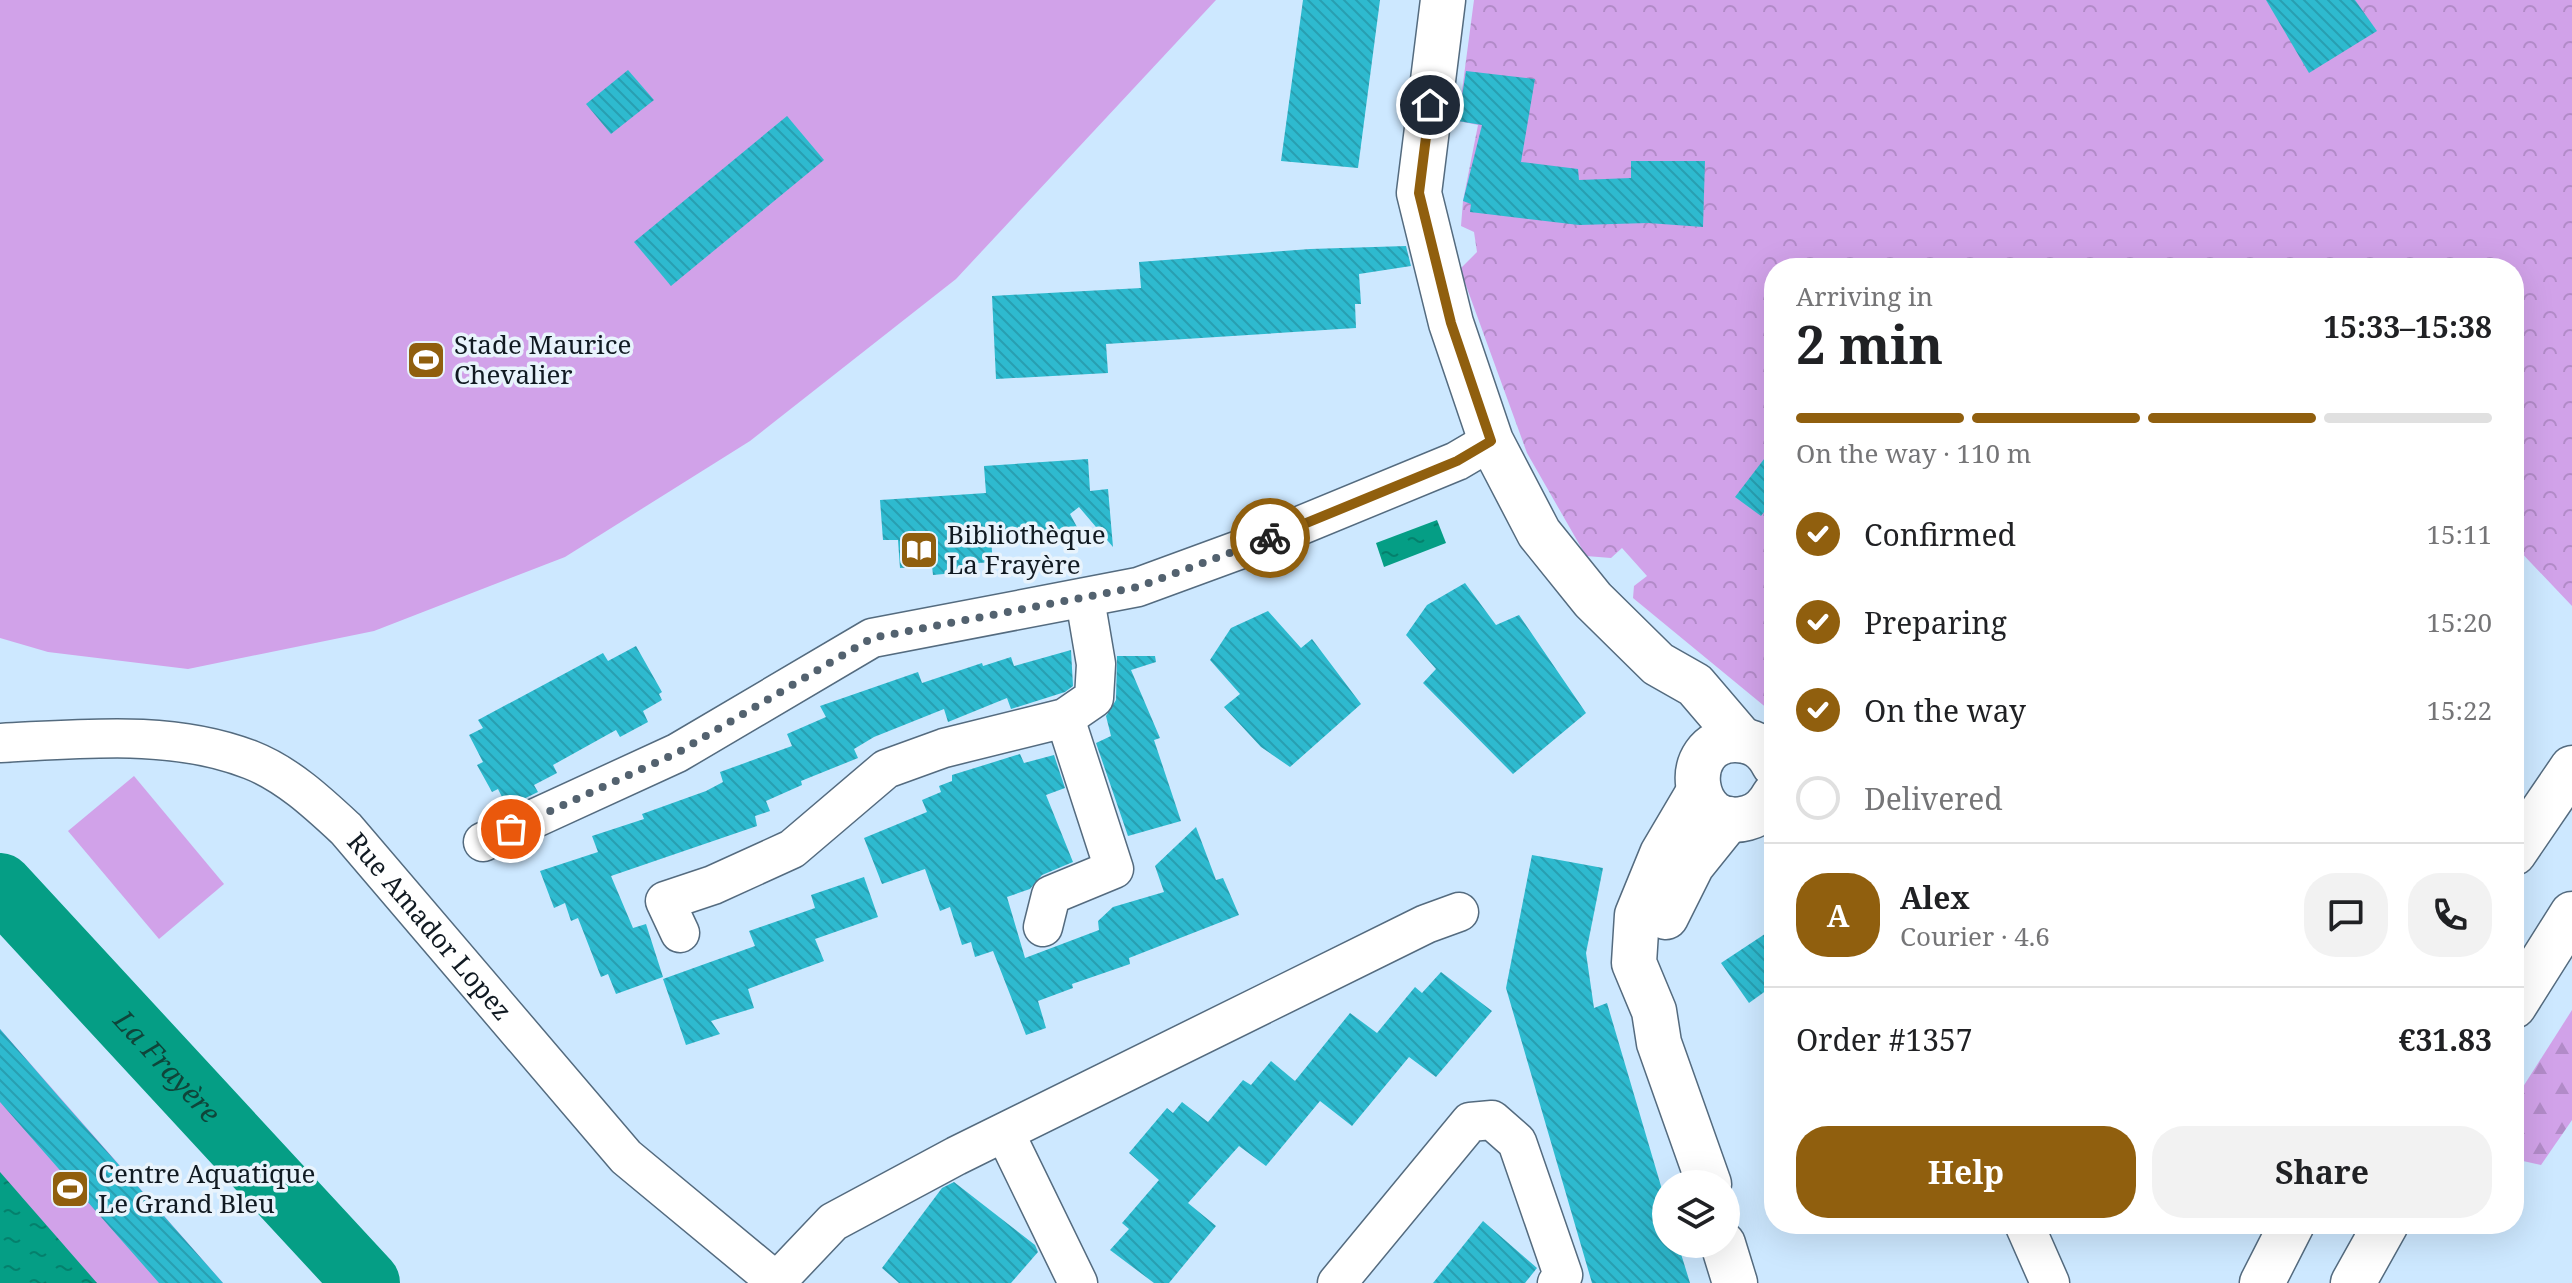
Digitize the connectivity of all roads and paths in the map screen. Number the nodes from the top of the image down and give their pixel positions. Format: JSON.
{"nodes":[{"id":1,"x":1443,"y":0,"type":"edge"},
{"id":2,"x":1491,"y":441,"type":"junction"},
{"id":3,"x":1085,"y":599,"type":"junction"},
{"id":4,"x":1065,"y":718,"type":"junction"},
{"id":5,"x":0,"y":743,"type":"edge"},
{"id":6,"x":2572,"y":768,"type":"edge"},
{"id":7,"x":1745,"y":786,"type":"edge"},
{"id":8,"x":2524,"y":838,"type":"edge"},
{"id":9,"x":483,"y":842,"type":"dead end"},
{"id":10,"x":1459,"y":912,"type":"dead end"},
{"id":11,"x":2572,"y":914,"type":"edge"},
{"id":12,"x":1043,"y":927,"type":"dead end"},
{"id":13,"x":680,"y":933,"type":"dead end"},
{"id":14,"x":2524,"y":990,"type":"edge"},
{"id":15,"x":1005,"y":1133,"type":"junction"},
{"id":16,"x":1704,"y":1170,"type":"edge"},
{"id":17,"x":2028,"y":1234,"type":"edge"},
{"id":18,"x":2287,"y":1234,"type":"edge"},
{"id":19,"x":2380,"y":1234,"type":"edge"},
{"id":20,"x":1727,"y":1258,"type":"edge"},
{"id":21,"x":777,"y":1282,"type":"edge"},
{"id":22,"x":1078,"y":1283,"type":"edge"},
{"id":23,"x":1337,"y":1283,"type":"edge"},
{"id":24,"x":1557,"y":1283,"type":"edge"},
{"id":25,"x":1735,"y":1283,"type":"edge"},
{"id":26,"x":2050,"y":1283,"type":"edge"},
{"id":27,"x":2262,"y":1283,"type":"edge"},
{"id":28,"x":2353,"y":1283,"type":"edge"}],
"edges":[{"from":1,"to":2,"type":"main road"},
{"from":2,"to":3,"type":"street"},
{"from":2,"to":7,"type":"main road"},
{"from":3,"to":4,"type":"street"},
{"from":3,"to":9,"type":"street"},
{"from":4,"to":12,"type":"street"},
{"from":4,"to":13,"type":"street"},
{"from":5,"to":21,"type":"street","name":"Rue Amador Lopez"},
{"from":6,"to":8,"type":"main road"},
{"from":7,"to":16,"type":"main road"},
{"from":10,"to":15,"type":"street"},
{"from":11,"to":14,"type":"main road"},
{"from":15,"to":21,"type":"street"},
{"from":15,"to":22,"type":"street"},
{"from":17,"to":26,"type":"street"},
{"from":18,"to":27,"type":"main road"},
{"from":19,"to":28,"type":"main road"},
{"from":20,"to":25,"type":"main road"},
{"from":23,"to":24,"type":"street"}]}
